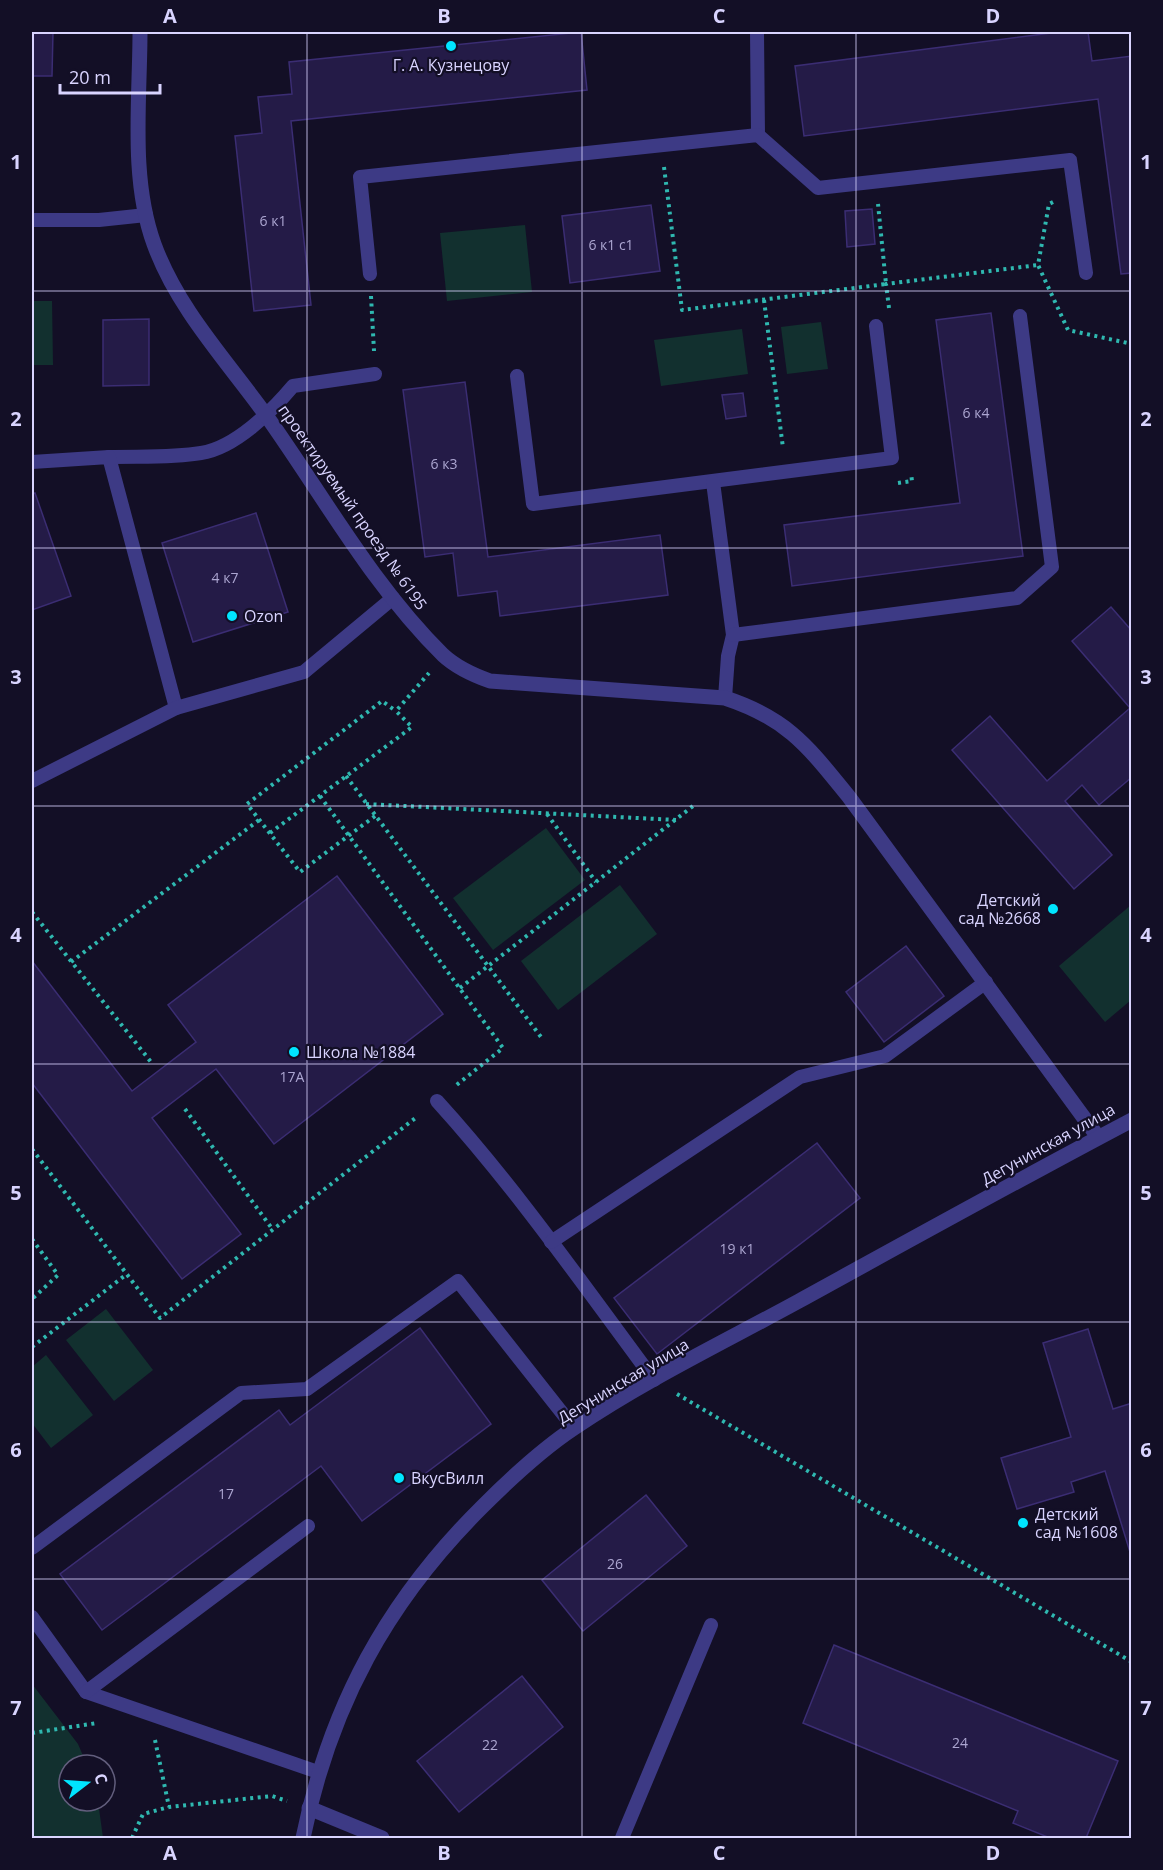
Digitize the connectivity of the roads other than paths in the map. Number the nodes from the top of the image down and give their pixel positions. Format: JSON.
{"nodes":[{"id":1,"x":140,"y":32,"type":"edge"},
{"id":2,"x":757,"y":32,"type":"edge"},
{"id":3,"x":758,"y":135,"type":"junction"},
{"id":4,"x":146,"y":215,"type":"junction"},
{"id":5,"x":32,"y":220,"type":"edge"},
{"id":6,"x":1086,"y":273,"type":"dead end"},
{"id":7,"x":370,"y":274,"type":"road end"},
{"id":8,"x":1020,"y":316,"type":"dead end"},
{"id":9,"x":876,"y":326,"type":"dead end"},
{"id":10,"x":375,"y":374,"type":"road end"},
{"id":11,"x":517,"y":376,"type":"dead end"},
{"id":12,"x":267,"y":417,"type":"junction"},
{"id":13,"x":109,"y":457,"type":"junction"},
{"id":14,"x":32,"y":462,"type":"edge"},
{"id":15,"x":713,"y":482,"type":"junction"},
{"id":16,"x":393,"y":598,"type":"junction"},
{"id":17,"x":733,"y":635,"type":"junction"},
{"id":18,"x":725,"y":698,"type":"junction"},
{"id":19,"x":176,"y":708,"type":"junction"},
{"id":20,"x":32,"y":781,"type":"edge"},
{"id":21,"x":986,"y":982,"type":"junction"},
{"id":22,"x":436,"y":1101,"type":"road end"},
{"id":23,"x":1131,"y":1120,"type":"edge"},
{"id":24,"x":1098,"y":1137,"type":"junction"},
{"id":25,"x":551,"y":1242,"type":"junction"},
{"id":26,"x":654,"y":1380,"type":"junction"},
{"id":27,"x":574,"y":1428,"type":"junction"},
{"id":28,"x":308,"y":1526,"type":"dead end"},
{"id":29,"x":32,"y":1548,"type":"edge"},
{"id":30,"x":32,"y":1617,"type":"edge"},
{"id":31,"x":711,"y":1625,"type":"dead end"},
{"id":32,"x":86,"y":1692,"type":"junction"},
{"id":33,"x":318,"y":1772,"type":"junction"},
{"id":34,"x":309,"y":1808,"type":"junction"},
{"id":35,"x":297,"y":1839,"type":"edge"},
{"id":36,"x":303,"y":1839,"type":"edge"},
{"id":37,"x":382,"y":1839,"type":"edge"},
{"id":38,"x":622,"y":1839,"type":"edge"}],
"edges":[{"from":1,"to":4,"type":"street","name":"проектируемый проезд № 6195"},
{"from":2,"to":3,"type":"lane"},
{"from":3,"to":6,"type":"lane"},
{"from":3,"to":7,"type":"lane"},
{"from":4,"to":5,"type":"lane"},
{"from":4,"to":12,"type":"street","name":"проектируемый проезд № 6195"},
{"from":8,"to":17,"type":"lane"},
{"from":9,"to":15,"type":"lane"},
{"from":10,"to":12,"type":"lane"},
{"from":11,"to":15,"type":"lane"},
{"from":12,"to":13,"type":"lane"},
{"from":12,"to":16,"type":"street","name":"проектируемый проезд № 6195"},
{"from":13,"to":14,"type":"lane"},
{"from":13,"to":19,"type":"lane"},
{"from":15,"to":17,"type":"lane"},
{"from":16,"to":18,"type":"street","name":"проектируемый проезд № 6195"},
{"from":16,"to":19,"type":"lane"},
{"from":17,"to":18,"type":"lane"},
{"from":18,"to":21,"type":"street","name":"проектируемый проезд № 6195"},
{"from":19,"to":20,"type":"lane"},
{"from":21,"to":24,"type":"street","name":"проектируемый проезд № 6195"},
{"from":21,"to":25,"type":"lane"},
{"from":22,"to":25,"type":"lane"},
{"from":23,"to":24,"type":"street","name":"Дегунинская улица"},
{"from":24,"to":26,"type":"street","name":"Дегунинская улица"},
{"from":25,"to":26,"type":"lane"},
{"from":26,"to":27,"type":"street","name":"Дегунинская улица"},
{"from":27,"to":29,"type":"lane"},
{"from":27,"to":33,"type":"street","name":"Дегунинская улица"},
{"from":28,"to":32,"type":"lane"},
{"from":30,"to":32,"type":"lane"},
{"from":31,"to":38,"type":"lane"},
{"from":32,"to":33,"type":"lane"},
{"from":33,"to":34,"type":"street","name":"Дегунинская улица"},
{"from":34,"to":35,"type":"lane"},
{"from":34,"to":36,"type":"street","name":"Дегунинская улица"},
{"from":34,"to":37,"type":"street"}]}
